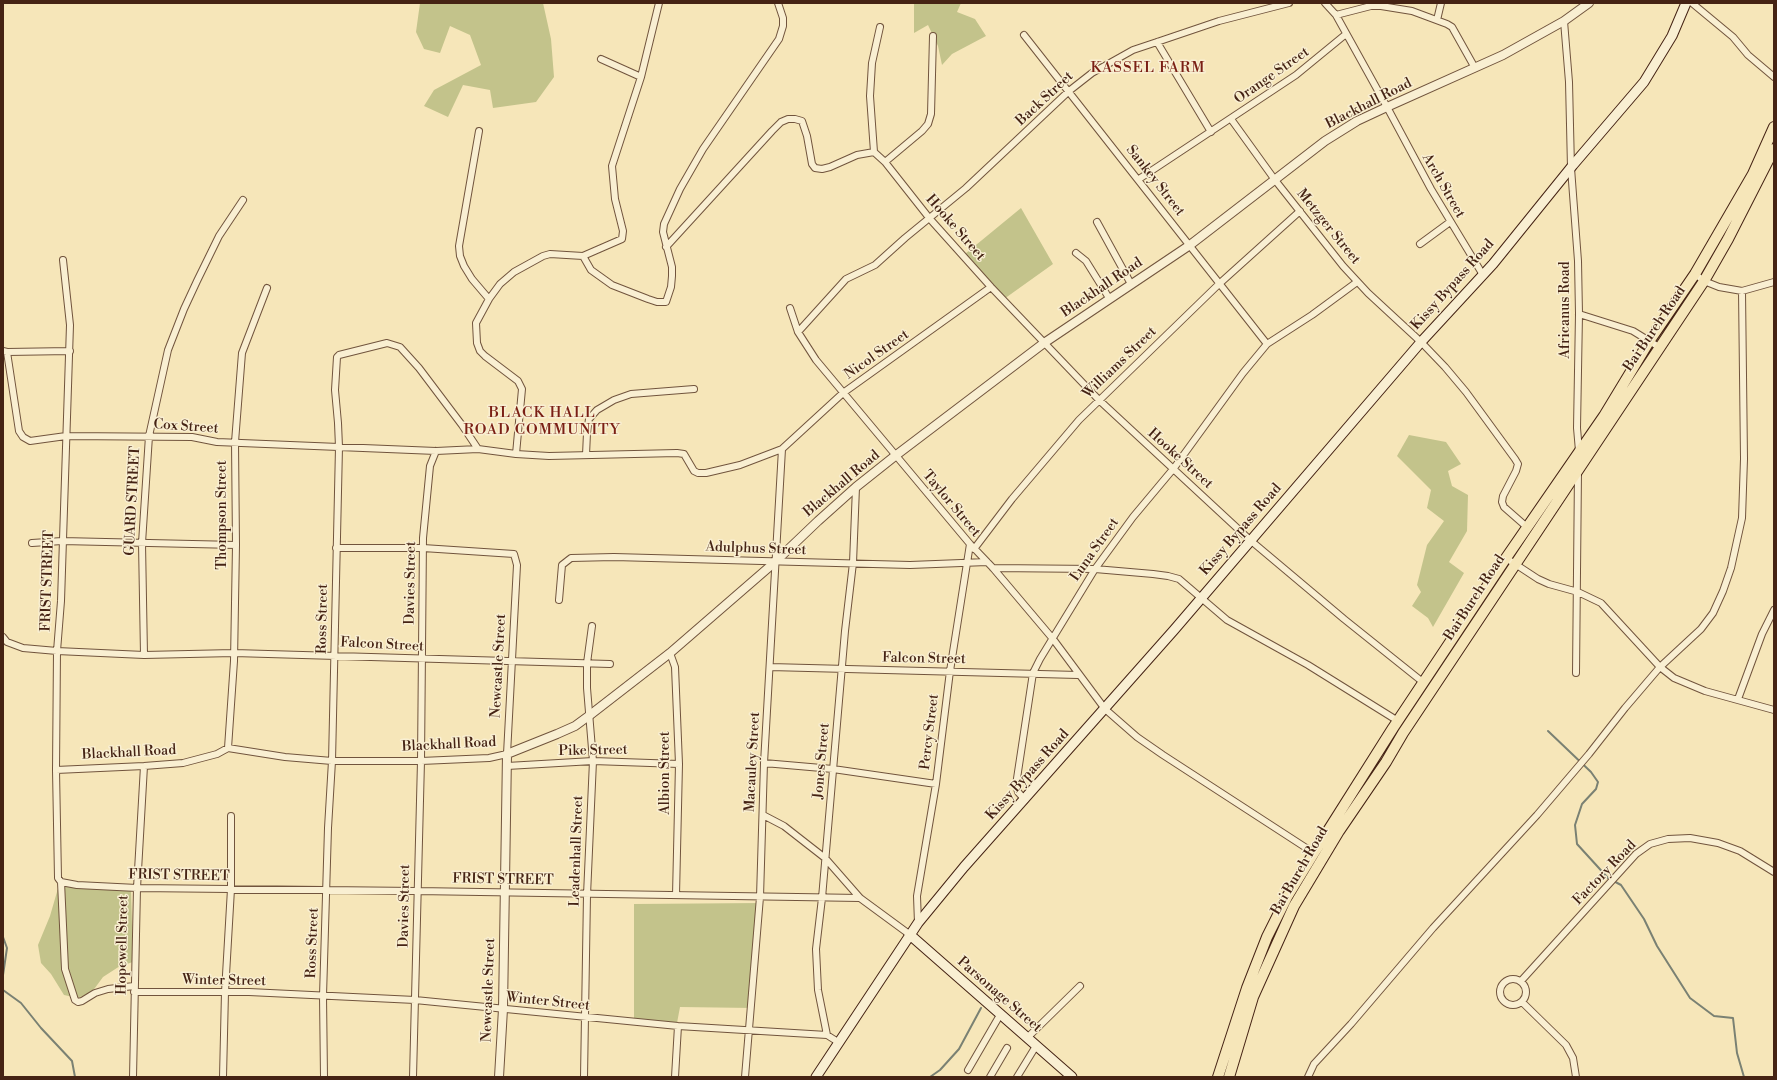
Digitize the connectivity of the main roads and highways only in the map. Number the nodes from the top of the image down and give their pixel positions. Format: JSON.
{"nodes":[{"id":1,"x":1686,"y":3,"type":"edge"},
{"id":2,"x":1774,"y":127,"type":"edge"},
{"id":3,"x":1774,"y":149,"type":"edge"},
{"id":4,"x":909,"y":934,"type":"junction"},
{"id":5,"x":1067,"y":1075,"type":"edge"},
{"id":6,"x":816,"y":1077,"type":"edge"},
{"id":7,"x":1218,"y":1077,"type":"edge"},
{"id":8,"x":1229,"y":1077,"type":"edge"}],
"edges":[{"from":1,"to":4,"type":"main road","name":"Kissy Bypass Road"},
{"from":2,"to":7,"type":"highway"},
{"from":3,"to":8,"type":"highway","name":"Bai Bureh Road"},
{"from":4,"to":5,"type":"main road","name":"Parsonage Street"},
{"from":4,"to":6,"type":"main road","name":"Kissy Bypass Road"}]}
